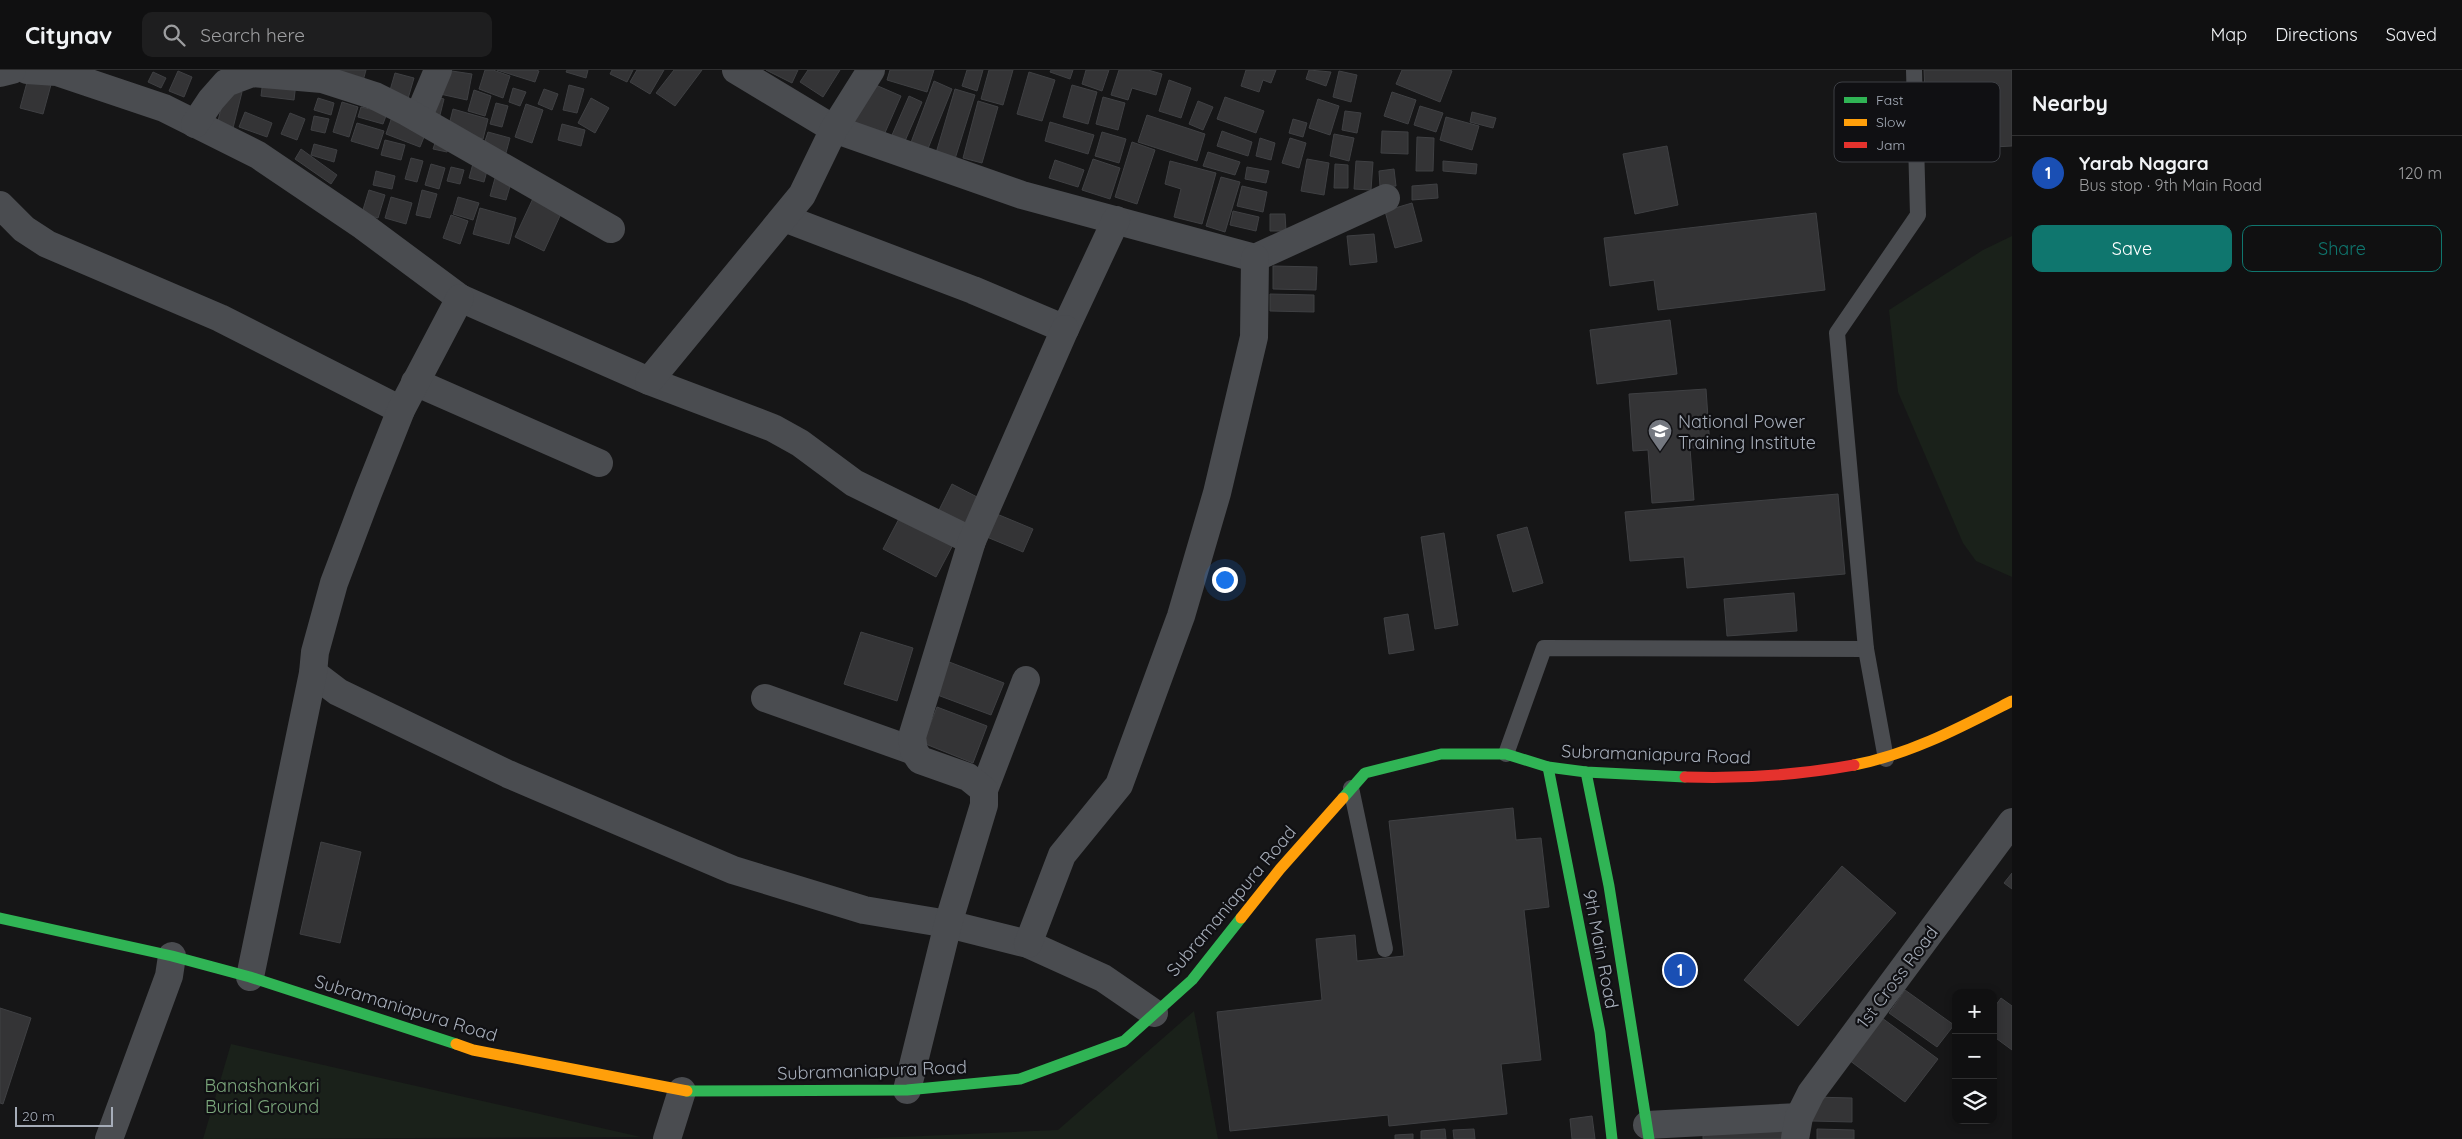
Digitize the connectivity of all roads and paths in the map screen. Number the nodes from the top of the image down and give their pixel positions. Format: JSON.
{"nodes":[{"id":1,"x":12,"y":70,"type":"edge"},
{"id":2,"x":27,"y":70,"type":"edge"},
{"id":3,"x":438,"y":70,"type":"edge"},
{"id":4,"x":736,"y":70,"type":"edge"},
{"id":5,"x":871,"y":70,"type":"edge"},
{"id":6,"x":58,"y":71,"type":"edge"},
{"id":7,"x":0,"y":73,"type":"edge"},
{"id":8,"x":418,"y":118,"type":"junction"},
{"id":9,"x":195,"y":124,"type":"junction"},
{"id":10,"x":834,"y":129,"type":"junction"},
{"id":11,"x":1917,"y":162,"type":"edge"},
{"id":12,"x":1386,"y":198,"type":"dead end"},
{"id":13,"x":0,"y":205,"type":"edge"},
{"id":14,"x":784,"y":218,"type":"junction"},
{"id":15,"x":1116,"y":220,"type":"junction"},
{"id":16,"x":611,"y":229,"type":"dead end"},
{"id":17,"x":1255,"y":258,"type":"junction"},
{"id":18,"x":460,"y":298,"type":"junction"},
{"id":19,"x":1065,"y":329,"type":"junction"},
{"id":20,"x":649,"y":381,"type":"junction"},
{"id":21,"x":415,"y":382,"type":"junction"},
{"id":22,"x":401,"y":410,"type":"junction"},
{"id":23,"x":599,"y":463,"type":"dead end"},
{"id":24,"x":972,"y":541,"type":"junction"},
{"id":25,"x":1866,"y":649,"type":"junction"},
{"id":26,"x":313,"y":673,"type":"junction"},
{"id":27,"x":1026,"y":680,"type":"dead end"},
{"id":28,"x":765,"y":698,"type":"dead end"},
{"id":29,"x":2012,"y":701,"type":"edge"},
{"id":30,"x":914,"y":751,"type":"junction"},
{"id":31,"x":1506,"y":754,"type":"junction"},
{"id":32,"x":1886,"y":759,"type":"junction"},
{"id":33,"x":1548,"y":767,"type":"junction"},
{"id":34,"x":1586,"y":772,"type":"junction"},
{"id":35,"x":1351,"y":788,"type":"junction"},
{"id":36,"x":984,"y":790,"type":"junction"},
{"id":37,"x":2012,"y":822,"type":"edge"},
{"id":38,"x":0,"y":918,"type":"edge"},
{"id":39,"x":948,"y":924,"type":"junction"},
{"id":40,"x":1028,"y":944,"type":"junction"},
{"id":41,"x":1385,"y":949,"type":"dead end"},
{"id":42,"x":172,"y":956,"type":"junction"},
{"id":43,"x":250,"y":977,"type":"junction"},
{"id":44,"x":1154,"y":1014,"type":"junction"},
{"id":45,"x":906,"y":1090,"type":"junction"},
{"id":46,"x":682,"y":1092,"type":"junction"},
{"id":47,"x":1797,"y":1128,"type":"edge"},
{"id":48,"x":1648,"y":1132,"type":"edge"},
{"id":49,"x":109,"y":1139,"type":"edge"},
{"id":50,"x":667,"y":1139,"type":"edge"},
{"id":51,"x":1612,"y":1139,"type":"edge"}],
"edges":[{"from":1,"to":7,"type":"street"},
{"from":2,"to":6,"type":"street"},
{"from":3,"to":8,"type":"street"},
{"from":4,"to":10,"type":"street"},
{"from":5,"to":10,"type":"street"},
{"from":6,"to":9,"type":"street"},
{"from":8,"to":9,"type":"street"},
{"from":8,"to":16,"type":"street"},
{"from":9,"to":18,"type":"street"},
{"from":10,"to":14,"type":"street"},
{"from":10,"to":15,"type":"street"},
{"from":11,"to":25,"type":"lane"},
{"from":12,"to":17,"type":"street"},
{"from":13,"to":22,"type":"street"},
{"from":14,"to":19,"type":"street"},
{"from":14,"to":20,"type":"street"},
{"from":15,"to":17,"type":"street"},
{"from":15,"to":19,"type":"street"},
{"from":17,"to":40,"type":"street"},
{"from":18,"to":20,"type":"street"},
{"from":18,"to":21,"type":"street"},
{"from":19,"to":24,"type":"street"},
{"from":20,"to":24,"type":"street"},
{"from":21,"to":22,"type":"street"},
{"from":21,"to":23,"type":"street"},
{"from":22,"to":26,"type":"street"},
{"from":24,"to":30,"type":"street"},
{"from":25,"to":31,"type":"lane"},
{"from":25,"to":32,"type":"lane"},
{"from":26,"to":39,"type":"street"},
{"from":26,"to":43,"type":"street"},
{"from":27,"to":36,"type":"street"},
{"from":28,"to":30,"type":"street"},
{"from":29,"to":32,"type":"main road","name":"Subramaniapura Road"},
{"from":30,"to":36,"type":"street"},
{"from":31,"to":33,"type":"main road","name":"Subramaniapura Road"},
{"from":31,"to":35,"type":"main road","name":"Subramaniapura Road"},
{"from":32,"to":34,"type":"main road","name":"Subramaniapura Road"},
{"from":33,"to":34,"type":"main road","name":"Subramaniapura Road"},
{"from":33,"to":51,"type":"main road","name":"9th Main Road"},
{"from":34,"to":48,"type":"main road","name":"9th Main Road"},
{"from":35,"to":41,"type":"lane"},
{"from":35,"to":44,"type":"main road","name":"Subramaniapura Road"},
{"from":36,"to":39,"type":"street"},
{"from":37,"to":47,"type":"street","name":"1st Cross Road"},
{"from":38,"to":42,"type":"main road","name":"Subramaniapura Road"},
{"from":39,"to":40,"type":"street"},
{"from":39,"to":45,"type":"street"},
{"from":40,"to":44,"type":"street"},
{"from":42,"to":43,"type":"main road","name":"Subramaniapura Road"},
{"from":42,"to":49,"type":"street"},
{"from":43,"to":46,"type":"main road","name":"Subramaniapura Road"},
{"from":44,"to":45,"type":"main road","name":"Subramaniapura Road"},
{"from":45,"to":46,"type":"main road","name":"Subramaniapura Road"},
{"from":46,"to":50,"type":"street"},
{"from":47,"to":48,"type":"street"}]}
